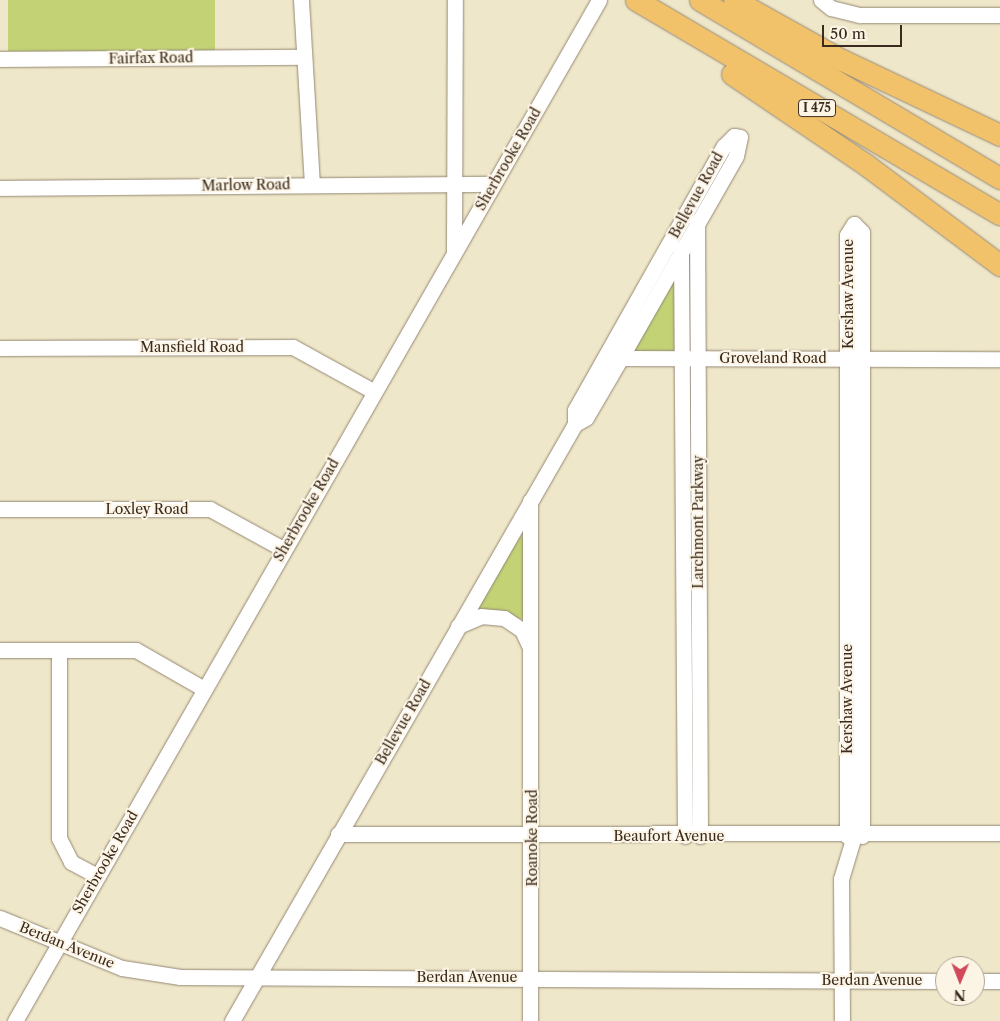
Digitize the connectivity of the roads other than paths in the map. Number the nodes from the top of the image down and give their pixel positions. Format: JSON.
{"nodes":[{"id":1,"x":301,"y":0,"type":"edge"},
{"id":2,"x":455,"y":0,"type":"edge"},
{"id":3,"x":636,"y":0,"type":"edge"},
{"id":4,"x":700,"y":0,"type":"edge"},
{"id":5,"x":734,"y":0,"type":"edge"},
{"id":6,"x":821,"y":0,"type":"edge"},
{"id":7,"x":596,"y":7,"type":"edge"},
{"id":8,"x":860,"y":7,"type":"edge"},
{"id":9,"x":1000,"y":14,"type":"edge"},
{"id":10,"x":694,"y":36,"type":"junction"},
{"id":11,"x":302,"y":56,"type":"junction"},
{"id":12,"x":0,"y":59,"type":"edge"},
{"id":13,"x":1000,"y":135,"type":"edge"},
{"id":14,"x":1000,"y":178,"type":"edge"},
{"id":15,"x":455,"y":184,"type":"junction"},
{"id":16,"x":493,"y":184,"type":"junction"},
{"id":17,"x":312,"y":185,"type":"junction"},
{"id":18,"x":0,"y":188,"type":"edge"},
{"id":19,"x":1000,"y":214,"type":"edge"},
{"id":20,"x":691,"y":218,"type":"junction"},
{"id":21,"x":675,"y":246,"type":"junction"},
{"id":22,"x":454,"y":252,"type":"junction"},
{"id":23,"x":1000,"y":265,"type":"edge"},
{"id":24,"x":0,"y":348,"type":"edge"},
{"id":25,"x":614,"y":355,"type":"junction"},
{"id":26,"x":690,"y":357,"type":"junction"},
{"id":27,"x":856,"y":358,"type":"junction"},
{"id":28,"x":1000,"y":359,"type":"edge"},
{"id":29,"x":373,"y":391,"type":"junction"},
{"id":30,"x":530,"y":499,"type":"junction"},
{"id":31,"x":0,"y":509,"type":"edge"},
{"id":32,"x":283,"y":549,"type":"junction"},
{"id":33,"x":458,"y":626,"type":"junction"},
{"id":34,"x":0,"y":650,"type":"edge"},
{"id":35,"x":59,"y":650,"type":"junction"},
{"id":36,"x":532,"y":655,"type":"junction"},
{"id":37,"x":204,"y":689,"type":"junction"},
{"id":38,"x":1000,"y":833,"type":"edge"},
{"id":39,"x":338,"y":834,"type":"junction"},
{"id":40,"x":533,"y":835,"type":"junction"},
{"id":41,"x":693,"y":836,"type":"junction"},
{"id":42,"x":854,"y":836,"type":"junction"},
{"id":43,"x":97,"y":876,"type":"junction"},
{"id":44,"x":0,"y":918,"type":"edge"},
{"id":45,"x":59,"y":942,"type":"junction"},
{"id":46,"x":219,"y":977,"type":"junction"},
{"id":47,"x":257,"y":977,"type":"junction"},
{"id":48,"x":531,"y":977,"type":"junction"},
{"id":49,"x":841,"y":980,"type":"junction"},
{"id":50,"x":935,"y":981,"type":"edge"},
{"id":51,"x":985,"y":981,"type":"edge"},
{"id":52,"x":1000,"y":981,"type":"edge"},
{"id":53,"x":240,"y":1008,"type":"junction"},
{"id":54,"x":14,"y":1021,"type":"edge"},
{"id":55,"x":232,"y":1021,"type":"edge"},
{"id":56,"x":530,"y":1021,"type":"edge"},
{"id":57,"x":842,"y":1021,"type":"edge"}],
"edges":[{"from":1,"to":11,"type":"street"},
{"from":2,"to":15,"type":"street"},
{"from":3,"to":10,"type":"highway","number":"I 475"},
{"from":4,"to":14,"type":"highway","number":"I 475"},
{"from":5,"to":13,"type":"highway"},
{"from":6,"to":8,"type":"street"},
{"from":7,"to":16,"type":"street","name":"Sherbrooke Road"},
{"from":8,"to":9,"type":"street"},
{"from":10,"to":19,"type":"highway","number":"I 475"},
{"from":10,"to":23,"type":"highway"},
{"from":11,"to":12,"type":"street","name":"Fairfax Road"},
{"from":11,"to":17,"type":"street"},
{"from":15,"to":16,"type":"street","name":"Marlow Road"},
{"from":15,"to":17,"type":"street","name":"Marlow Road"},
{"from":15,"to":22,"type":"street"},
{"from":16,"to":22,"type":"street","name":"Sherbrooke Road"},
{"from":17,"to":18,"type":"street","name":"Marlow Road"},
{"from":20,"to":20,"type":"street","name":"Bellevue Road"},
{"from":20,"to":21,"type":"street","name":"Bellevue Road"},
{"from":20,"to":26,"type":"street","name":"Larchmont Parkway"},
{"from":21,"to":25,"type":"street","name":"Bellevue Road"},
{"from":21,"to":26,"type":"street","name":"Larchmont Parkway"},
{"from":22,"to":29,"type":"street","name":"Sherbrooke Road"},
{"from":24,"to":29,"type":"street","name":"Mansfield Road"},
{"from":25,"to":26,"type":"street","name":"Groveland Road"},
{"from":25,"to":30,"type":"street","name":"Bellevue Road"},
{"from":26,"to":27,"type":"street","name":"Groveland Road"},
{"from":26,"to":41,"type":"street","name":"Larchmont Parkway"},
{"from":27,"to":27,"type":"street","name":"Kershaw Avenue"},
{"from":27,"to":28,"type":"street","name":"Groveland Road"},
{"from":27,"to":42,"type":"street","name":"Kershaw Avenue"},
{"from":29,"to":32,"type":"street","name":"Sherbrooke Road"},
{"from":30,"to":33,"type":"street","name":"Bellevue Road"},
{"from":30,"to":36,"type":"street","name":"Roanoke Road"},
{"from":31,"to":32,"type":"street","name":"Loxley Road"},
{"from":32,"to":37,"type":"street","name":"Sherbrooke Road"},
{"from":33,"to":36,"type":"street","name":"Roanoke Road"},
{"from":33,"to":39,"type":"street","name":"Bellevue Road"},
{"from":34,"to":35,"type":"street"},
{"from":35,"to":37,"type":"street"},
{"from":35,"to":43,"type":"street"},
{"from":36,"to":40,"type":"street","name":"Roanoke Road"},
{"from":37,"to":43,"type":"street","name":"Sherbrooke Road"},
{"from":38,"to":42,"type":"street","name":"Beaufort Avenue"},
{"from":39,"to":40,"type":"street","name":"Beaufort Avenue"},
{"from":39,"to":47,"type":"street","name":"Bellevue Road"},
{"from":40,"to":41,"type":"street","name":"Beaufort Avenue"},
{"from":40,"to":48,"type":"street","name":"Roanoke Road"},
{"from":41,"to":42,"type":"street","name":"Beaufort Avenue"},
{"from":42,"to":49,"type":"street","name":"Kershaw Avenue"},
{"from":43,"to":45,"type":"street","name":"Sherbrooke Road"},
{"from":44,"to":45,"type":"street","name":"Berdan Avenue"},
{"from":45,"to":46,"type":"street","name":"Berdan Avenue"},
{"from":45,"to":54,"type":"street","name":"Sherbrooke Road"},
{"from":46,"to":47,"type":"street","name":"Berdan Avenue"},
{"from":46,"to":53,"type":"street"},
{"from":47,"to":48,"type":"street","name":"Berdan Avenue"},
{"from":47,"to":53,"type":"street","name":"Bellevue Road"},
{"from":48,"to":49,"type":"street","name":"Berdan Avenue"},
{"from":48,"to":56,"type":"street","name":"Roanoke Road"},
{"from":49,"to":50,"type":"street","name":"Berdan Avenue"},
{"from":49,"to":57,"type":"street","name":"Kershaw Avenue"},
{"from":51,"to":52,"type":"street"},
{"from":53,"to":55,"type":"street","name":"Bellevue Road"}]}
